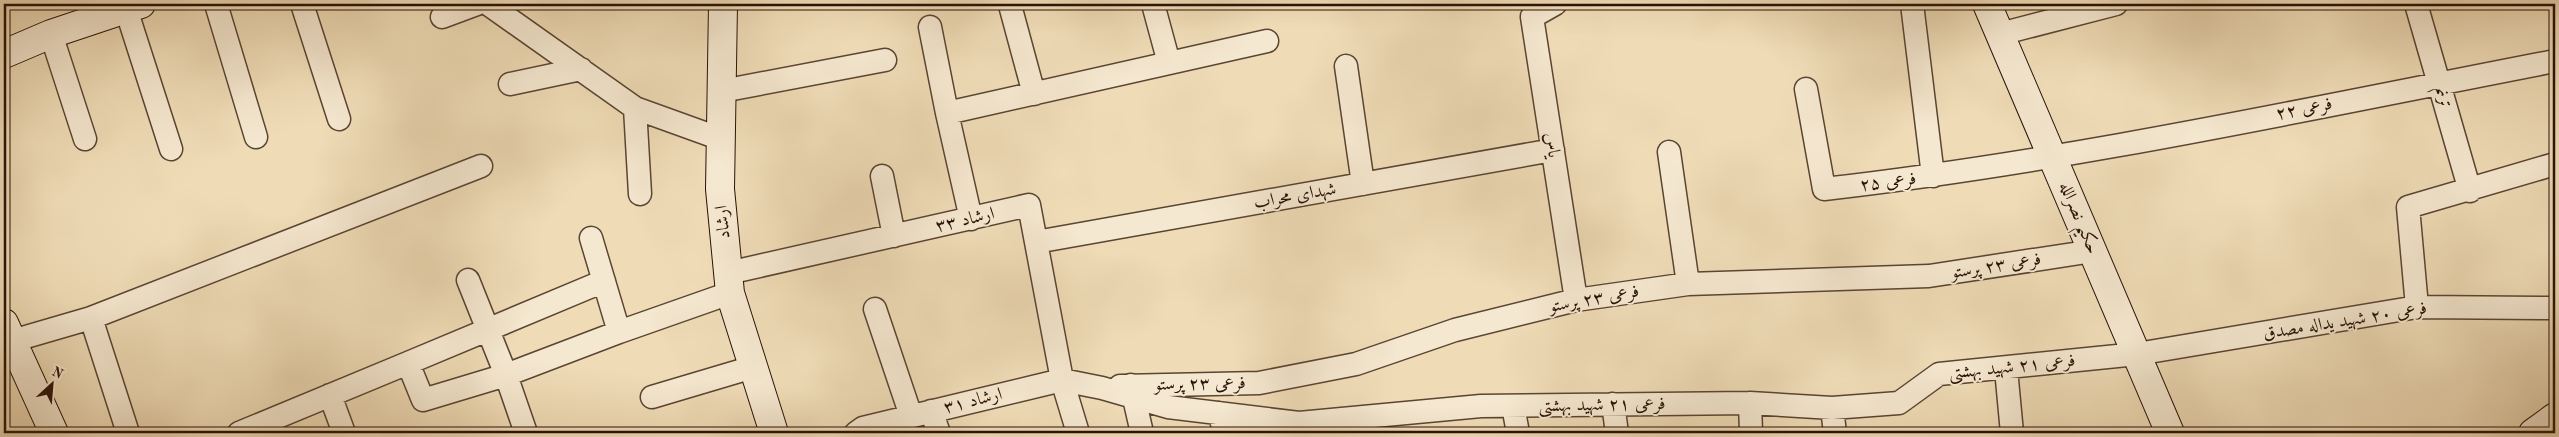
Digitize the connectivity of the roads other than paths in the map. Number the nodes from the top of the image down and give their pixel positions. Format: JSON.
{"nodes":[{"id":1,"x":216,"y":4,"type":"edge"},
{"id":2,"x":302,"y":4,"type":"edge"},
{"id":3,"x":478,"y":4,"type":"edge"},
{"id":4,"x":488,"y":4,"type":"edge"},
{"id":5,"x":723,"y":4,"type":"edge"},
{"id":6,"x":1153,"y":4,"type":"edge"},
{"id":7,"x":1555,"y":4,"type":"edge"},
{"id":8,"x":1912,"y":4,"type":"edge"},
{"id":9,"x":1987,"y":4,"type":"edge"},
{"id":10,"x":2116,"y":4,"type":"edge"},
{"id":11,"x":2416,"y":4,"type":"edge"},
{"id":12,"x":134,"y":6,"type":"edge"},
{"id":13,"x":1011,"y":9,"type":"dead end"},
{"id":14,"x":442,"y":17,"type":"dead end"},
{"id":15,"x":930,"y":27,"type":"dead end"},
{"id":16,"x":51,"y":34,"type":"junction"},
{"id":17,"x":2000,"y":34,"type":"junction"},
{"id":18,"x":1267,"y":41,"type":"dead end"},
{"id":19,"x":4,"y":54,"type":"edge"},
{"id":20,"x":886,"y":60,"type":"dead end"},
{"id":21,"x":2555,"y":61,"type":"edge"},
{"id":22,"x":1169,"y":64,"type":"junction"},
{"id":23,"x":1346,"y":66,"type":"dead end"},
{"id":24,"x":581,"y":69,"type":"junction"},
{"id":25,"x":510,"y":84,"type":"dead end"},
{"id":26,"x":2439,"y":84,"type":"junction"},
{"id":27,"x":1806,"y":89,"type":"dead end"},
{"id":28,"x":722,"y":91,"type":"junction"},
{"id":29,"x":1034,"y":94,"type":"junction"},
{"id":30,"x":635,"y":108,"type":"junction"},
{"id":31,"x":948,"y":113,"type":"junction"},
{"id":32,"x":339,"y":118,"type":"dead end"},
{"id":33,"x":256,"y":137,"type":"dead end"},
{"id":34,"x":85,"y":139,"type":"dead end"},
{"id":35,"x":721,"y":139,"type":"junction"},
{"id":36,"x":171,"y":149,"type":"dead end"},
{"id":37,"x":1553,"y":150,"type":"junction"},
{"id":38,"x":1668,"y":152,"type":"dead end"},
{"id":39,"x":2052,"y":158,"type":"junction"},
{"id":40,"x":2555,"y":164,"type":"edge"},
{"id":41,"x":481,"y":166,"type":"dead end"},
{"id":42,"x":882,"y":176,"type":"dead end"},
{"id":43,"x":1932,"y":176,"type":"junction"},
{"id":44,"x":1364,"y":184,"type":"junction"},
{"id":45,"x":2470,"y":191,"type":"junction"},
{"id":46,"x":640,"y":194,"type":"dead end"},
{"id":47,"x":971,"y":219,"type":"junction"},
{"id":48,"x":894,"y":236,"type":"junction"},
{"id":49,"x":591,"y":238,"type":"dead end"},
{"id":50,"x":1036,"y":242,"type":"junction"},
{"id":51,"x":2093,"y":251,"type":"junction"},
{"id":52,"x":468,"y":280,"type":"dead end"},
{"id":53,"x":604,"y":282,"type":"junction"},
{"id":54,"x":729,"y":283,"type":"junction"},
{"id":55,"x":1688,"y":284,"type":"junction"},
{"id":56,"x":1576,"y":300,"type":"junction"},
{"id":57,"x":2417,"y":307,"type":"junction"},
{"id":58,"x":2555,"y":308,"type":"edge"},
{"id":59,"x":875,"y":309,"type":"dead end"},
{"id":60,"x":91,"y":318,"type":"junction"},
{"id":61,"x":487,"y":332,"type":"junction"},
{"id":62,"x":619,"y":332,"type":"junction"},
{"id":63,"x":6,"y":339,"type":"edge"},
{"id":64,"x":2137,"y":354,"type":"junction"},
{"id":65,"x":408,"y":363,"type":"junction"},
{"id":66,"x":753,"y":366,"type":"junction"},
{"id":67,"x":2006,"y":369,"type":"junction"},
{"id":68,"x":506,"y":375,"type":"junction"},
{"id":69,"x":1062,"y":380,"type":"junction"},
{"id":70,"x":1132,"y":391,"type":"junction"},
{"id":71,"x":330,"y":396,"type":"junction"},
{"id":72,"x":652,"y":396,"type":"dead end"},
{"id":73,"x":1613,"y":404,"type":"junction"},
{"id":74,"x":1750,"y":404,"type":"junction"},
{"id":75,"x":1513,"y":406,"type":"junction"},
{"id":76,"x":1832,"y":408,"type":"junction"},
{"id":77,"x":921,"y":414,"type":"junction"},
{"id":78,"x":2555,"y":418,"type":"edge"},
{"id":79,"x":1222,"y":423,"type":"edge"},
{"id":80,"x":1334,"y":426,"type":"edge"},
{"id":81,"x":35,"y":431,"type":"edge"},
{"id":82,"x":128,"y":433,"type":"edge"},
{"id":83,"x":239,"y":433,"type":"edge"},
{"id":84,"x":344,"y":433,"type":"edge"},
{"id":85,"x":526,"y":433,"type":"edge"},
{"id":86,"x":774,"y":433,"type":"edge"},
{"id":87,"x":856,"y":433,"type":"edge"},
{"id":88,"x":938,"y":433,"type":"edge"},
{"id":89,"x":1078,"y":433,"type":"edge"},
{"id":90,"x":1142,"y":433,"type":"edge"},
{"id":91,"x":1518,"y":433,"type":"edge"},
{"id":92,"x":1617,"y":433,"type":"edge"},
{"id":93,"x":1751,"y":433,"type":"edge"},
{"id":94,"x":1835,"y":433,"type":"edge"},
{"id":95,"x":2012,"y":433,"type":"edge"},
{"id":96,"x":2170,"y":433,"type":"edge"},
{"id":97,"x":2533,"y":433,"type":"edge"}],
"edges":[{"from":1,"to":33,"type":"street"},
{"from":2,"to":32,"type":"street"},
{"from":3,"to":14,"type":"street"},
{"from":4,"to":24,"type":"street"},
{"from":5,"to":28,"type":"main road","name":"ارشاد"},
{"from":6,"to":22,"type":"street"},
{"from":7,"to":37,"type":"street","name":"یاس"},
{"from":8,"to":43,"type":"street"},
{"from":9,"to":17,"type":"main road","name":"حکیم نصرالله"},
{"from":10,"to":17,"type":"street"},
{"from":11,"to":26,"type":"street","name":"ترنم"},
{"from":12,"to":16,"type":"main road"},
{"from":12,"to":36,"type":"street"},
{"from":13,"to":29,"type":"street"},
{"from":15,"to":31,"type":"street"},
{"from":16,"to":19,"type":"main road"},
{"from":16,"to":34,"type":"street"},
{"from":17,"to":39,"type":"main road","name":"حکیم نصرالله"},
{"from":18,"to":22,"type":"street"},
{"from":20,"to":28,"type":"street"},
{"from":21,"to":26,"type":"street","name":"فرعی ۲۲"},
{"from":22,"to":29,"type":"street"},
{"from":23,"to":44,"type":"street"},
{"from":24,"to":25,"type":"street"},
{"from":24,"to":30,"type":"street"},
{"from":26,"to":39,"type":"street","name":"فرعی ۲۲"},
{"from":26,"to":45,"type":"street","name":"ترنم"},
{"from":27,"to":43,"type":"street","name":"فرعی ۲۵"},
{"from":28,"to":35,"type":"main road","name":"ارشاد"},
{"from":29,"to":31,"type":"street"},
{"from":30,"to":35,"type":"street"},
{"from":30,"to":46,"type":"street"},
{"from":31,"to":47,"type":"street"},
{"from":35,"to":54,"type":"main road","name":"ارشاد"},
{"from":37,"to":44,"type":"street","name":"شهدای محراب"},
{"from":37,"to":56,"type":"street","name":"یاس"},
{"from":38,"to":55,"type":"street"},
{"from":39,"to":43,"type":"street","name":"فرعی ۲۵"},
{"from":39,"to":51,"type":"main road","name":"حکیم نصرالله"},
{"from":40,"to":45,"type":"street"},
{"from":41,"to":60,"type":"street"},
{"from":42,"to":48,"type":"street"},
{"from":44,"to":50,"type":"street","name":"شهدای محراب"},
{"from":45,"to":57,"type":"street"},
{"from":47,"to":48,"type":"street","name":"ارشاد ۳۳"},
{"from":47,"to":50,"type":"street","name":"ارشاد ۳۳"},
{"from":48,"to":54,"type":"street","name":"ارشاد ۳۳"},
{"from":49,"to":53,"type":"street"},
{"from":50,"to":69,"type":"street","name":"ارشاد ۳۳"},
{"from":51,"to":55,"type":"street","name":"فرعی ۲۳ پرستو"},
{"from":51,"to":64,"type":"main road","name":"حکیم نصرالله"},
{"from":52,"to":61,"type":"street"},
{"from":53,"to":61,"type":"street"},
{"from":53,"to":62,"type":"street"},
{"from":54,"to":62,"type":"street","name":"ارشاد ۳۳"},
{"from":54,"to":66,"type":"main road","name":"ارشاد"},
{"from":55,"to":56,"type":"street","name":"فرعی ۲۳ پرستو"},
{"from":56,"to":70,"type":"street","name":"فرعی ۲۳ پرستو"},
{"from":57,"to":58,"type":"street","name":"فرعی ۲۰ شهید یداله مصدق"},
{"from":57,"to":64,"type":"street","name":"فرعی ۲۰ شهید یداله مصدق"},
{"from":59,"to":77,"type":"street"},
{"from":60,"to":63,"type":"street"},
{"from":60,"to":82,"type":"street"},
{"from":61,"to":65,"type":"street"},
{"from":61,"to":68,"type":"street"},
{"from":62,"to":68,"type":"street","name":"ارشاد ۳۳"},
{"from":63,"to":81,"type":"main road"},
{"from":64,"to":67,"type":"street","name":"فرعی ۲۱ شهید بهشتی"},
{"from":64,"to":96,"type":"main road","name":"حکیم نصرالله"},
{"from":65,"to":68,"type":"street","name":"ارشاد ۳۳"},
{"from":65,"to":71,"type":"street"},
{"from":66,"to":72,"type":"street"},
{"from":66,"to":86,"type":"main road","name":"ارشاد"},
{"from":67,"to":76,"type":"street","name":"فرعی ۲۱ شهید بهشتی"},
{"from":67,"to":95,"type":"street"},
{"from":68,"to":85,"type":"street"},
{"from":69,"to":70,"type":"street","name":"فرعی ۲۱ شهید بهشتی"},
{"from":69,"to":77,"type":"street","name":"ارشاد ۳۱"},
{"from":69,"to":89,"type":"street","name":"ارشاد ۳۳"},
{"from":70,"to":79,"type":"street","name":"فرعی ۲۱ شهید بهشتی"},
{"from":70,"to":90,"type":"street"},
{"from":71,"to":83,"type":"street"},
{"from":71,"to":84,"type":"street"},
{"from":73,"to":74,"type":"street","name":"فرعی ۲۱ شهید بهشتی"},
{"from":73,"to":75,"type":"street","name":"فرعی ۲۱ شهید بهشتی"},
{"from":73,"to":92,"type":"street"},
{"from":74,"to":76,"type":"street","name":"فرعی ۲۱ شهید بهشتی"},
{"from":74,"to":93,"type":"street"},
{"from":75,"to":80,"type":"street","name":"فرعی ۲۱ شهید بهشتی"},
{"from":75,"to":91,"type":"street"},
{"from":76,"to":94,"type":"street"},
{"from":77,"to":87,"type":"street","name":"ارشاد ۳۱"},
{"from":77,"to":88,"type":"street"},
{"from":78,"to":97,"type":"main road"},
{"from":79,"to":80,"type":"street","name":"فرعی ۲۱ شهید بهشتی"}]}
